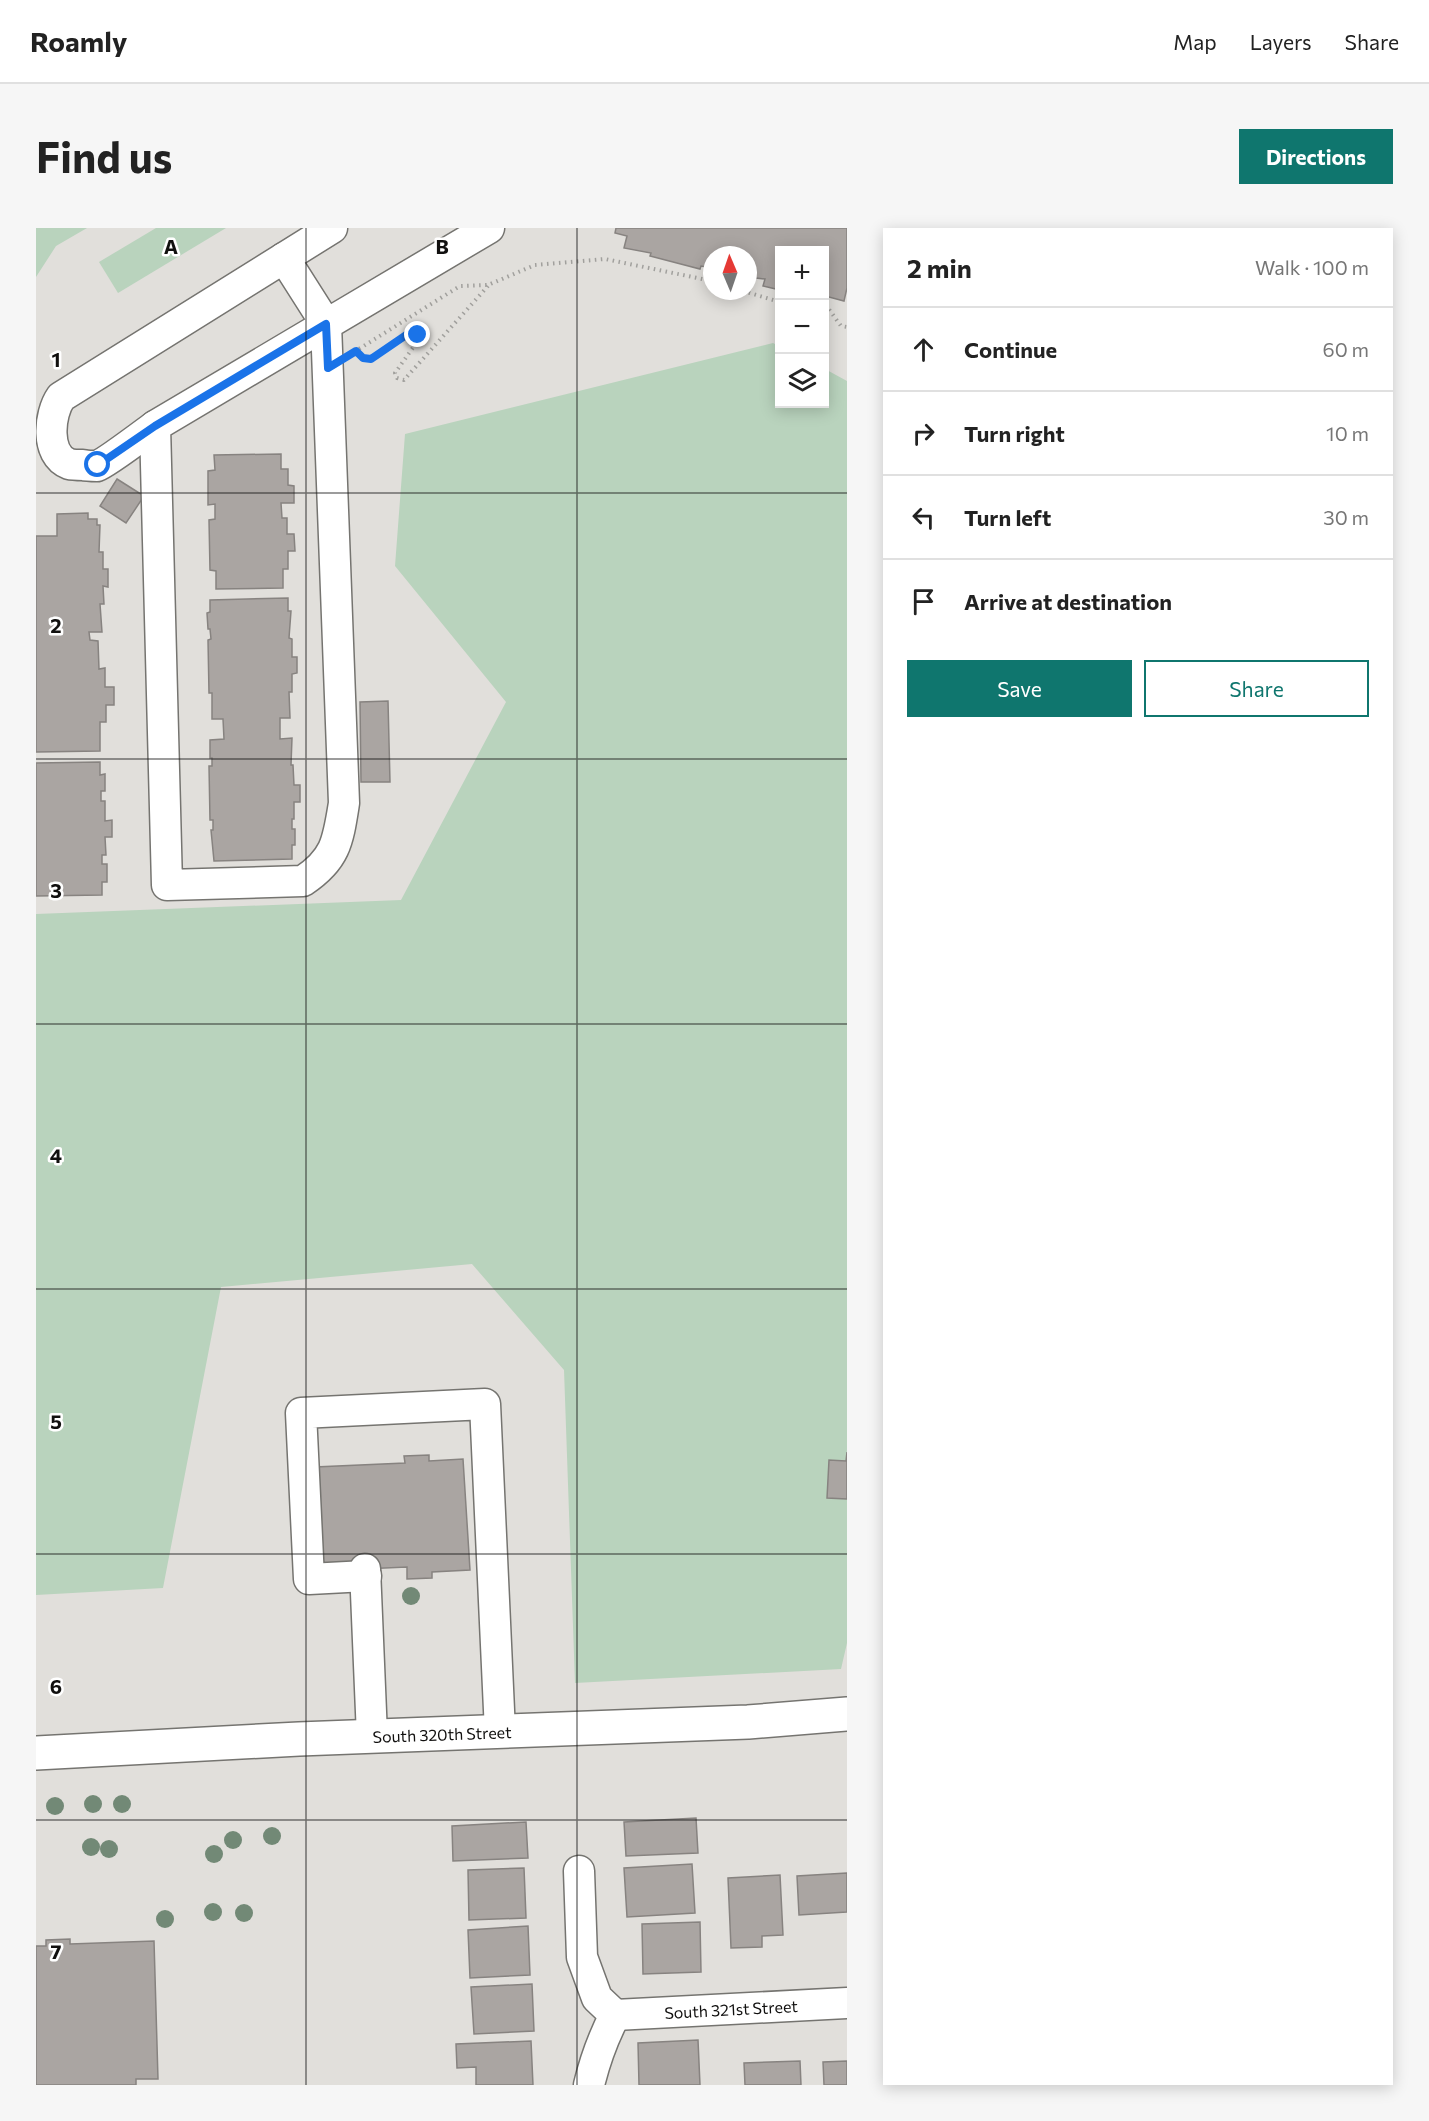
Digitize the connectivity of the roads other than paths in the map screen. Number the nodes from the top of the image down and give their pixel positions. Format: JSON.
{"nodes":[{"id":1,"x":332,"y":228,"type":"edge"},
{"id":2,"x":489,"y":228,"type":"edge"},
{"id":3,"x":284,"y":258,"type":"junction"},
{"id":4,"x":326,"y":324,"type":"junction"},
{"id":5,"x":155,"y":426,"type":"junction"},
{"id":6,"x":847,"y":1714,"type":"edge"},
{"id":7,"x":500,"y":1732,"type":"junction"},
{"id":8,"x":372,"y":1736,"type":"junction"},
{"id":9,"x":36,"y":1753,"type":"edge"},
{"id":10,"x":579,"y":1871,"type":"dead end"},
{"id":11,"x":847,"y":2003,"type":"edge"},
{"id":12,"x":615,"y":2015,"type":"junction"},
{"id":13,"x":589,"y":2085,"type":"edge"}],
"edges":[{"from":1,"to":3,"type":"street"},
{"from":2,"to":4,"type":"street"},
{"from":3,"to":4,"type":"street"},
{"from":3,"to":5,"type":"street"},
{"from":4,"to":5,"type":"street"},
{"from":4,"to":5,"type":"street"},
{"from":6,"to":7,"type":"main road","name":"South 320th Street"},
{"from":7,"to":8,"type":"main road","name":"South 320th Street"},
{"from":7,"to":8,"type":"street"},
{"from":8,"to":9,"type":"main road","name":"South 320th Street"},
{"from":10,"to":12,"type":"street"},
{"from":11,"to":12,"type":"street","name":"South 321st Street"},
{"from":12,"to":13,"type":"street"}]}
